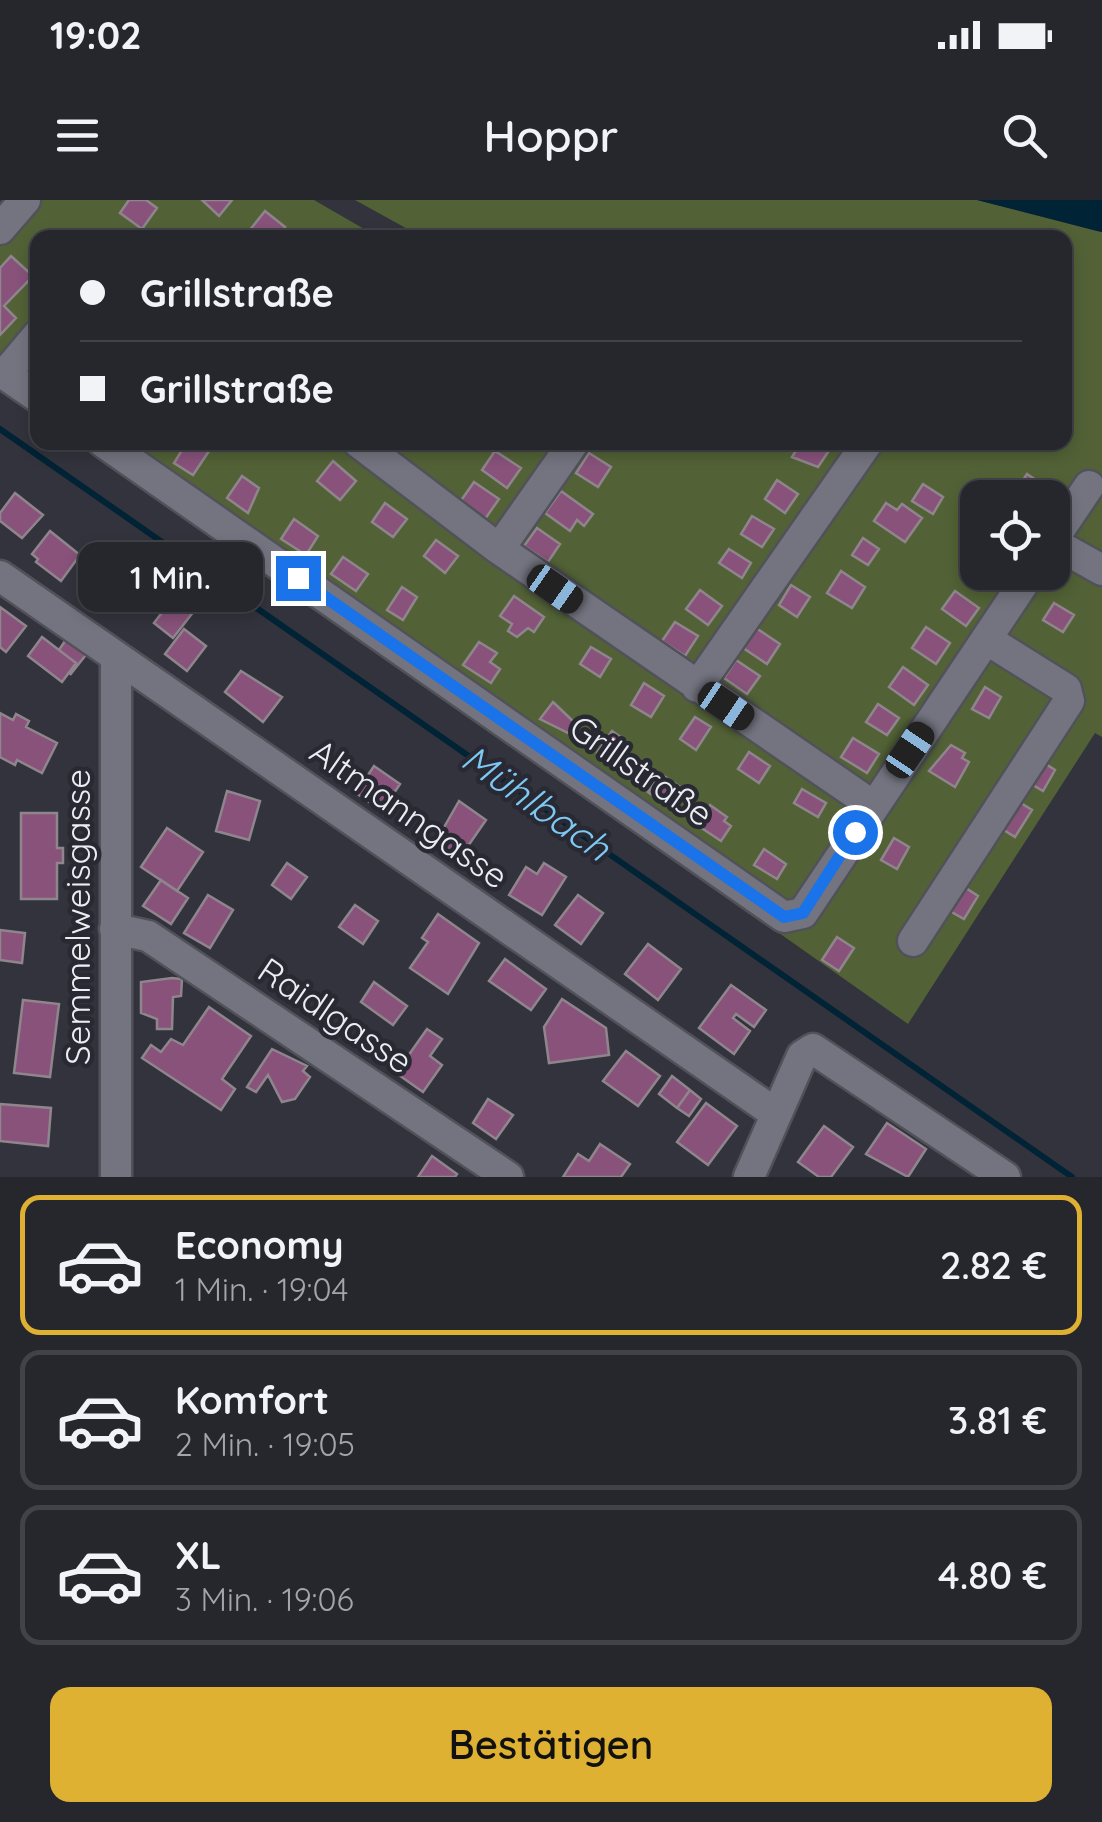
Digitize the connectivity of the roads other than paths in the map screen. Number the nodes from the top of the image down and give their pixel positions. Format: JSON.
{"nodes":[{"id":1,"x":25,"y":200,"type":"edge"},
{"id":2,"x":0,"y":229,"type":"edge"},
{"id":3,"x":30,"y":343,"type":"edge"},
{"id":4,"x":2,"y":373,"type":"edge"},
{"id":5,"x":30,"y":391,"type":"edge"},
{"id":6,"x":115,"y":450,"type":"edge"},
{"id":7,"x":368,"y":450,"type":"edge"},
{"id":8,"x":568,"y":450,"type":"edge"},
{"id":9,"x":862,"y":450,"type":"edge"},
{"id":10,"x":1089,"y":486,"type":"dead end"},
{"id":11,"x":1070,"y":515,"type":"edge"},
{"id":12,"x":499,"y":550,"type":"junction"},
{"id":13,"x":1070,"y":552,"type":"edge"},
{"id":14,"x":1102,"y":570,"type":"edge"},
{"id":15,"x":0,"y":576,"type":"edge"},
{"id":16,"x":1019,"y":590,"type":"edge"},
{"id":17,"x":986,"y":639,"type":"junction"},
{"id":18,"x":116,"y":656,"type":"junction"},
{"id":19,"x":696,"y":687,"type":"junction"},
{"id":20,"x":872,"y":805,"type":"junction"},
{"id":21,"x":115,"y":929,"type":"junction"},
{"id":22,"x":913,"y":941,"type":"dead end"},
{"id":23,"x":775,"y":1113,"type":"junction"},
{"id":24,"x":122,"y":1173,"type":"edge"},
{"id":25,"x":508,"y":1177,"type":"edge"},
{"id":26,"x":749,"y":1177,"type":"edge"},
{"id":27,"x":1005,"y":1177,"type":"edge"}],
"edges":[{"from":1,"to":2,"type":"street"},
{"from":3,"to":4,"type":"street"},
{"from":4,"to":5,"type":"street"},
{"from":6,"to":20,"type":"street","name":"Grillstraße"},
{"from":7,"to":12,"type":"street"},
{"from":8,"to":12,"type":"street"},
{"from":9,"to":19,"type":"street"},
{"from":10,"to":11,"type":"street"},
{"from":12,"to":19,"type":"street"},
{"from":13,"to":14,"type":"street"},
{"from":15,"to":18,"type":"street","name":"Altmanngasse"},
{"from":16,"to":17,"type":"street","name":"Grillstraße"},
{"from":17,"to":20,"type":"street","name":"Grillstraße"},
{"from":17,"to":22,"type":"street"},
{"from":18,"to":21,"type":"street","name":"Semmelweisgasse"},
{"from":18,"to":23,"type":"street","name":"Altmanngasse"},
{"from":19,"to":20,"type":"street"},
{"from":21,"to":24,"type":"street","name":"Semmelweisgasse"},
{"from":21,"to":25,"type":"street","name":"Raidlgasse"},
{"from":23,"to":26,"type":"street"},
{"from":23,"to":27,"type":"street"}]}
